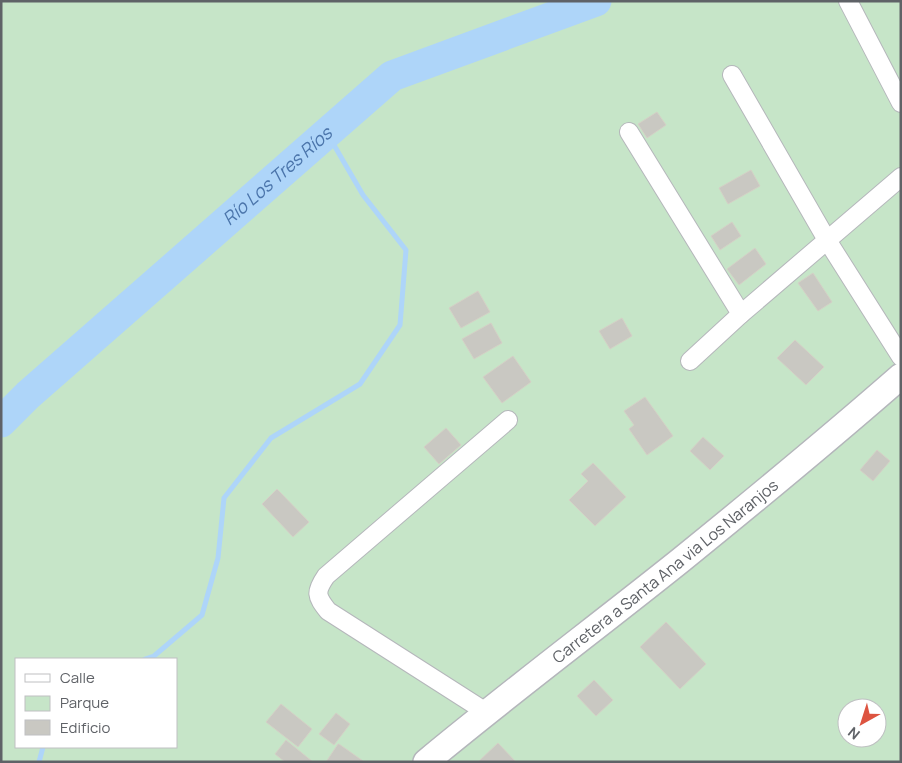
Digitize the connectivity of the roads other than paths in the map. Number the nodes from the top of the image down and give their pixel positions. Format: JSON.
{"nodes":[{"id":1,"x":848,"y":1,"type":"edge"},
{"id":2,"x":732,"y":75,"type":"dead end"},
{"id":3,"x":901,"y":104,"type":"edge"},
{"id":4,"x":630,"y":132,"type":"dead end"},
{"id":5,"x":901,"y":177,"type":"edge"},
{"id":6,"x":827,"y":240,"type":"junction"},
{"id":7,"x":741,"y":314,"type":"junction"},
{"id":8,"x":901,"y":357,"type":"edge"},
{"id":9,"x":690,"y":360,"type":"dead end"},
{"id":10,"x":901,"y":376,"type":"edge"},
{"id":11,"x":508,"y":420,"type":"dead end"},
{"id":12,"x":486,"y":712,"type":"junction"},
{"id":13,"x":426,"y":762,"type":"edge"}],
"edges":[{"from":1,"to":3,"type":"street"},
{"from":2,"to":6,"type":"street"},
{"from":4,"to":7,"type":"street"},
{"from":5,"to":6,"type":"street"},
{"from":6,"to":7,"type":"street"},
{"from":6,"to":8,"type":"street"},
{"from":7,"to":9,"type":"street"},
{"from":10,"to":12,"type":"main road","name":"Carretera a Santa Ana via Los Naranjos"},
{"from":11,"to":12,"type":"street"},
{"from":12,"to":13,"type":"main road","name":"Carretera a Santa Ana via Los Naranjos"}]}
